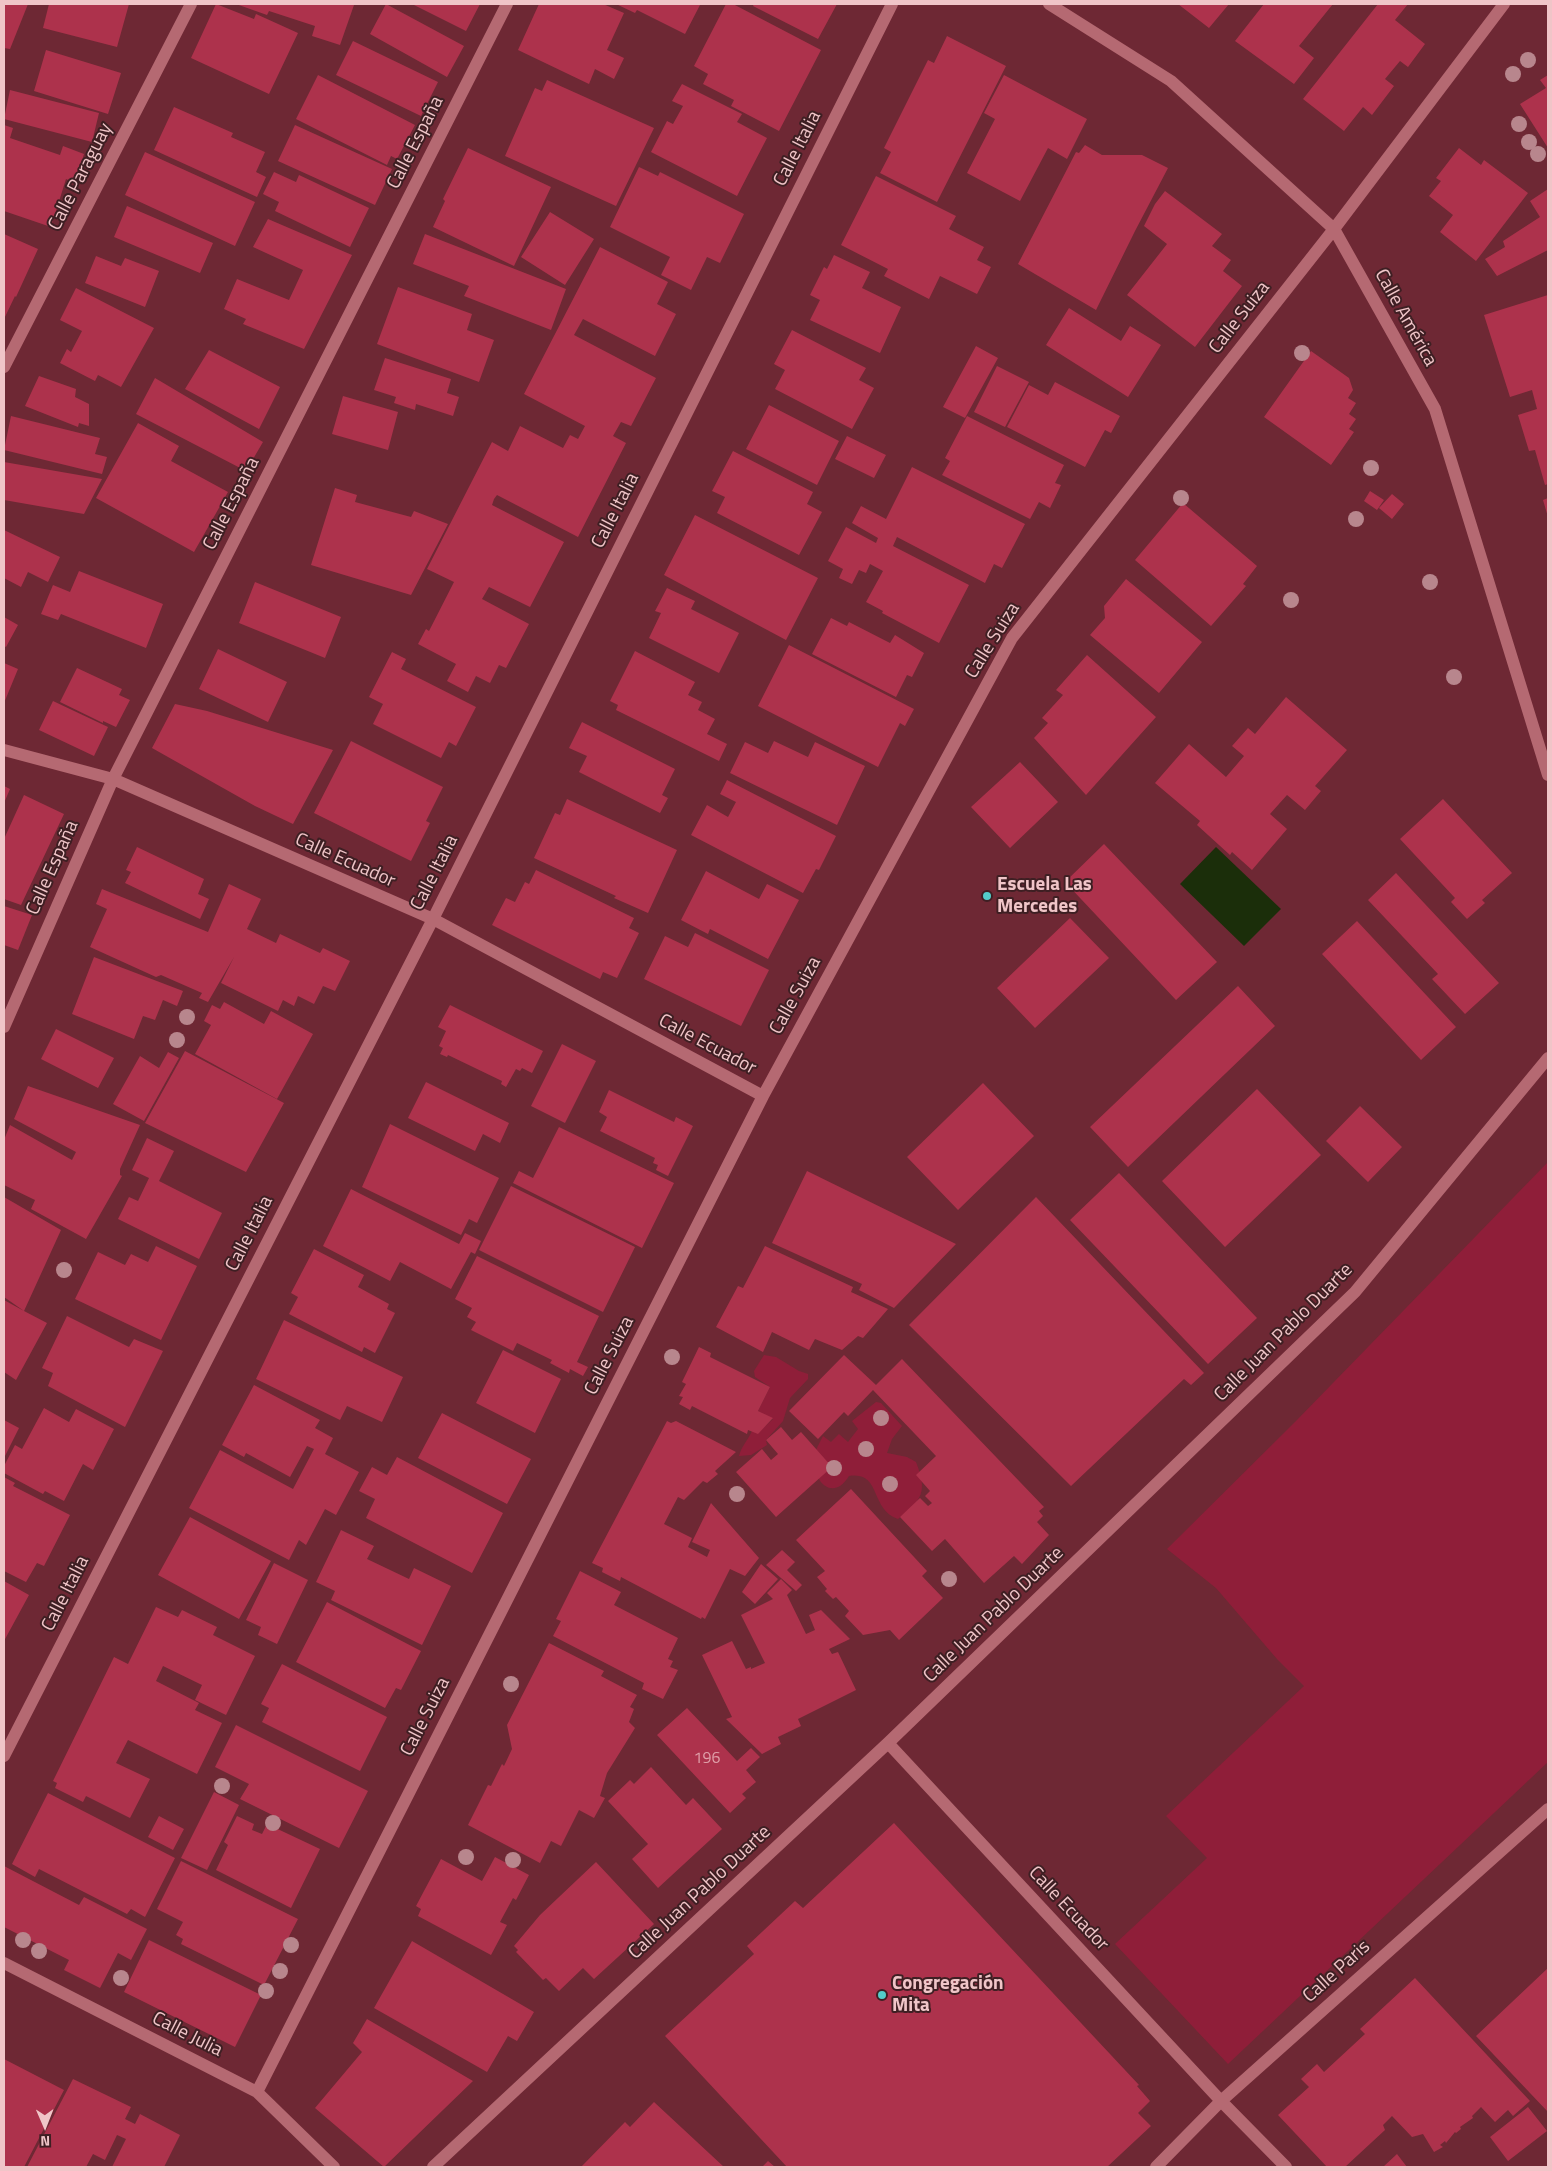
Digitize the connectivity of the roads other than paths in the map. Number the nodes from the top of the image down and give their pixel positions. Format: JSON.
{"nodes":[{"id":1,"x":191,"y":4,"type":"edge"},
{"id":2,"x":507,"y":4,"type":"edge"},
{"id":3,"x":892,"y":4,"type":"edge"},
{"id":4,"x":1049,"y":4,"type":"edge"},
{"id":5,"x":1504,"y":4,"type":"edge"},
{"id":6,"x":1334,"y":228,"type":"junction"},
{"id":7,"x":4,"y":367,"type":"edge"},
{"id":8,"x":4,"y":750,"type":"edge"},
{"id":9,"x":1548,"y":775,"type":"edge"},
{"id":10,"x":113,"y":779,"type":"junction"},
{"id":11,"x":432,"y":919,"type":"junction"},
{"id":12,"x":4,"y":1027,"type":"edge"},
{"id":13,"x":1548,"y":1058,"type":"edge"},
{"id":14,"x":763,"y":1096,"type":"junction"},
{"id":15,"x":888,"y":1743,"type":"junction"},
{"id":16,"x":4,"y":1756,"type":"edge"},
{"id":17,"x":1548,"y":1809,"type":"edge"},
{"id":18,"x":4,"y":1963,"type":"edge"},
{"id":19,"x":256,"y":2092,"type":"junction"},
{"id":20,"x":1221,"y":2100,"type":"junction"},
{"id":21,"x":334,"y":2167,"type":"edge"},
{"id":22,"x":433,"y":2167,"type":"edge"},
{"id":23,"x":1156,"y":2167,"type":"edge"},
{"id":24,"x":1286,"y":2167,"type":"edge"}],
"edges":[{"from":1,"to":7,"type":"street","name":"Calle Paraguay"},
{"from":2,"to":10,"type":"street","name":"Calle España"},
{"from":3,"to":11,"type":"street","name":"Calle Italia"},
{"from":4,"to":6,"type":"street","name":"Calle América"},
{"from":5,"to":6,"type":"street","name":"Calle Suiza"},
{"from":6,"to":9,"type":"street","name":"Calle América"},
{"from":6,"to":14,"type":"street","name":"Calle Suiza"},
{"from":8,"to":10,"type":"street","name":"Calle Ecuador"},
{"from":10,"to":11,"type":"street","name":"Calle Ecuador"},
{"from":10,"to":12,"type":"street","name":"Calle España"},
{"from":11,"to":14,"type":"street","name":"Calle Ecuador"},
{"from":11,"to":16,"type":"street","name":"Calle Italia"},
{"from":13,"to":15,"type":"street","name":"Calle Juan Pablo Duarte"},
{"from":14,"to":19,"type":"street","name":"Calle Suiza"},
{"from":15,"to":20,"type":"street","name":"Calle Ecuador"},
{"from":15,"to":22,"type":"street","name":"Calle Juan Pablo Duarte"},
{"from":17,"to":20,"type":"street","name":"Calle Paris"},
{"from":18,"to":19,"type":"street","name":"Calle Julia"},
{"from":19,"to":21,"type":"street","name":"Calle Julia"},
{"from":20,"to":23,"type":"street","name":"Calle Paris"},
{"from":20,"to":24,"type":"street","name":"Calle Ecuador"}]}
